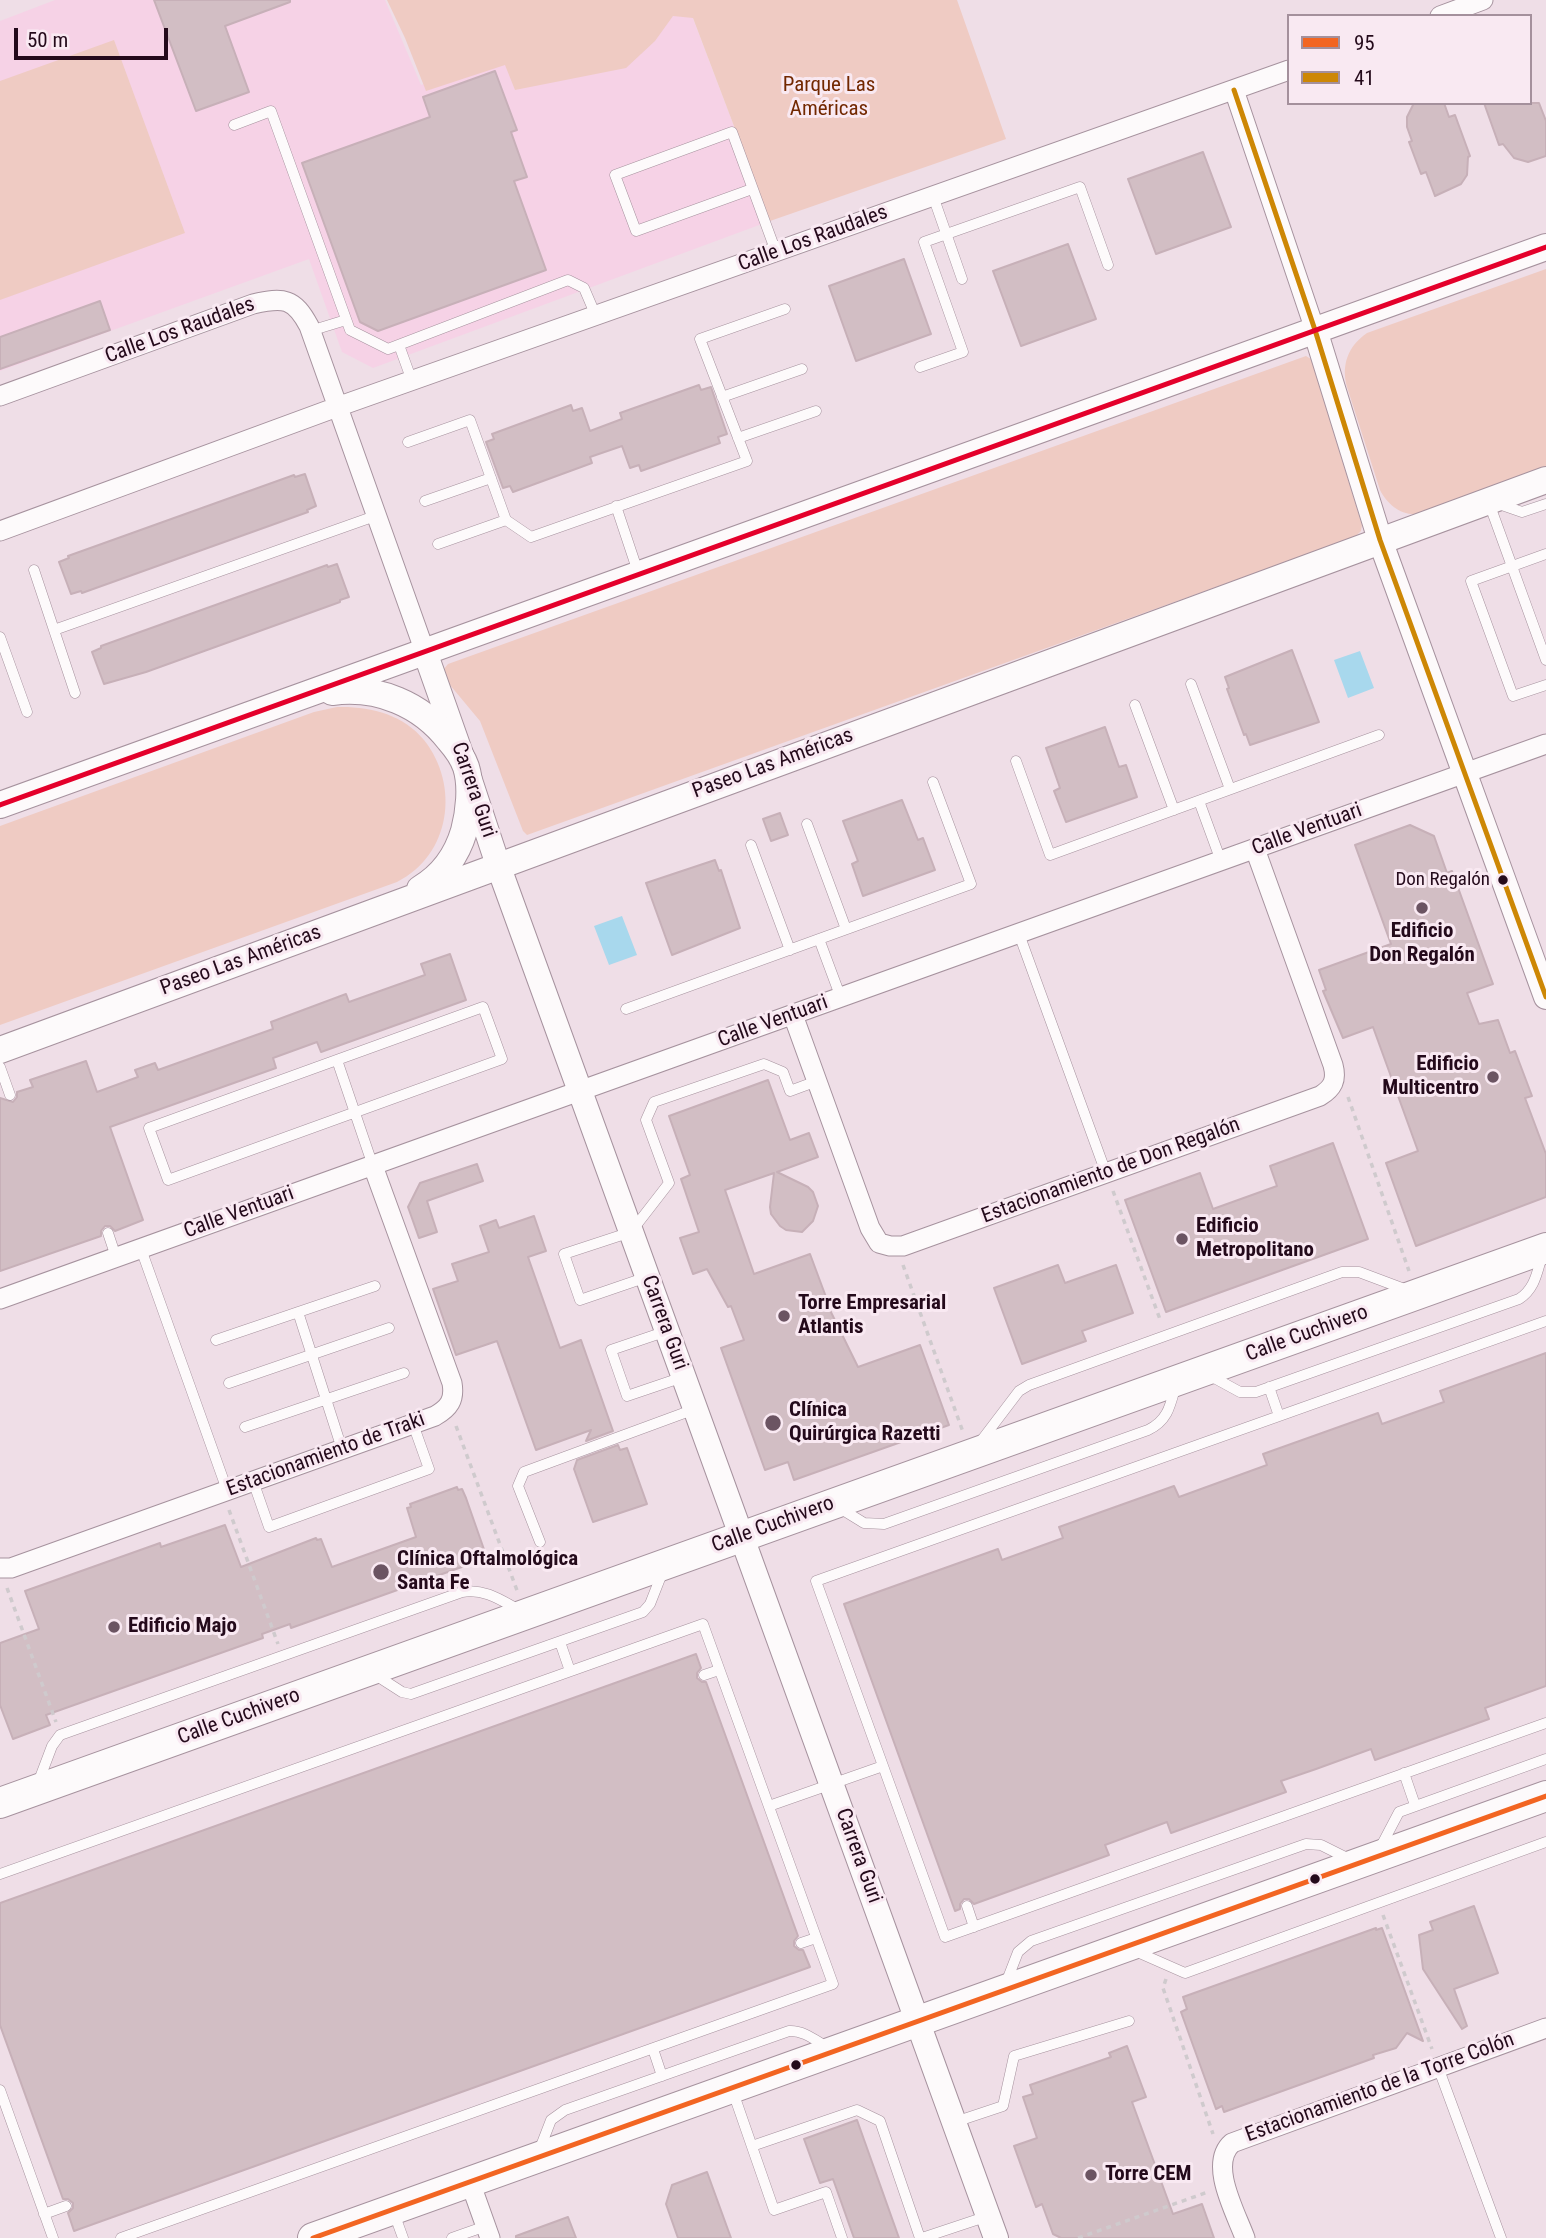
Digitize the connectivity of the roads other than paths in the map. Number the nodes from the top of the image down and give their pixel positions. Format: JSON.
{"nodes":[{"id":1,"x":1483,"y":0,"type":"edge"},
{"id":2,"x":1445,"y":14,"type":"edge"},
{"id":3,"x":1287,"y":71,"type":"edge"},
{"id":4,"x":1234,"y":90,"type":"junction"},
{"id":5,"x":234,"y":125,"type":"dead end"},
{"id":6,"x":752,"y":188,"type":"junction"},
{"id":7,"x":933,"y":196,"type":"junction"},
{"id":8,"x":947,"y":234,"type":"junction"},
{"id":9,"x":1546,"y":247,"type":"edge"},
{"id":10,"x":776,"y":252,"type":"junction"},
{"id":11,"x":1108,"y":265,"type":"dead end"},
{"id":12,"x":962,"y":279,"type":"dead end"},
{"id":13,"x":785,"y":309,"type":"dead end"},
{"id":14,"x":596,"y":316,"type":"junction"},
{"id":15,"x":346,"y":320,"type":"junction"},
{"id":16,"x":1315,"y":330,"type":"junction"},
{"id":17,"x":310,"y":331,"type":"junction"},
{"id":18,"x":399,"y":345,"type":"junction"},
{"id":19,"x":920,"y":367,"type":"dead end"},
{"id":20,"x":802,"y":369,"type":"dead end"},
{"id":21,"x":412,"y":380,"type":"junction"},
{"id":22,"x":0,"y":396,"type":"edge"},
{"id":23,"x":722,"y":397,"type":"junction"},
{"id":24,"x":337,"y":407,"type":"junction"},
{"id":25,"x":816,"y":411,"type":"dead end"},
{"id":26,"x":738,"y":438,"type":"junction"},
{"id":27,"x":408,"y":442,"type":"dead end"},
{"id":28,"x":491,"y":478,"type":"junction"},
{"id":29,"x":1546,"y":480,"type":"edge"},
{"id":30,"x":425,"y":501,"type":"dead end"},
{"id":31,"x":1489,"y":501,"type":"junction"},
{"id":32,"x":1546,"y":504,"type":"edge"},
{"id":33,"x":616,"y":506,"type":"junction"},
{"id":34,"x":375,"y":516,"type":"junction"},
{"id":35,"x":506,"y":520,"type":"junction"},
{"id":36,"x":0,"y":531,"type":"edge"},
{"id":37,"x":1380,"y":540,"type":"junction"},
{"id":38,"x":438,"y":544,"type":"dead end"},
{"id":39,"x":1546,"y":554,"type":"edge"},
{"id":40,"x":1512,"y":566,"type":"junction"},
{"id":41,"x":34,"y":570,"type":"dead end"},
{"id":42,"x":639,"y":575,"type":"junction"},
{"id":43,"x":54,"y":630,"type":"junction"},
{"id":44,"x":0,"y":638,"type":"edge"},
{"id":45,"x":425,"y":652,"type":"junction"},
{"id":46,"x":1546,"y":660,"type":"edge"},
{"id":47,"x":1191,"y":684,"type":"dead end"},
{"id":48,"x":1546,"y":685,"type":"edge"},
{"id":49,"x":75,"y":693,"type":"dead end"},
{"id":50,"x":304,"y":695,"type":"junction"},
{"id":51,"x":1135,"y":705,"type":"dead end"},
{"id":52,"x":27,"y":712,"type":"dead end"},
{"id":53,"x":1379,"y":735,"type":"dead end"},
{"id":54,"x":1546,"y":744,"type":"edge"},
{"id":55,"x":1016,"y":761,"type":"dead end"},
{"id":56,"x":467,"y":768,"type":"junction"},
{"id":57,"x":1465,"y":773,"type":"junction"},
{"id":58,"x":933,"y":782,"type":"dead end"},
{"id":59,"x":1230,"y":789,"type":"junction"},
{"id":60,"x":1199,"y":801,"type":"junction"},
{"id":61,"x":0,"y":805,"type":"edge"},
{"id":62,"x":1174,"y":810,"type":"junction"},
{"id":63,"x":807,"y":824,"type":"dead end"},
{"id":64,"x":751,"y":845,"type":"dead end"},
{"id":65,"x":1255,"y":849,"type":"junction"},
{"id":66,"x":1221,"y":861,"type":"junction"},
{"id":67,"x":498,"y":865,"type":"junction"},
{"id":68,"x":395,"y":905,"type":"junction"},
{"id":69,"x":846,"y":929,"type":"junction"},
{"id":70,"x":1019,"y":934,"type":"junction"},
{"id":71,"x":819,"y":939,"type":"junction"},
{"id":72,"x":790,"y":950,"type":"junction"},
{"id":73,"x":1546,"y":997,"type":"edge"},
{"id":74,"x":841,"y":998,"type":"junction"},
{"id":75,"x":626,"y":1009,"type":"dead end"},
{"id":76,"x":793,"y":1015,"type":"junction"},
{"id":77,"x":0,"y":1049,"type":"edge"},
{"id":78,"x":337,"y":1060,"type":"junction"},
{"id":79,"x":0,"y":1067,"type":"edge"},
{"id":80,"x":817,"y":1081,"type":"junction"},
{"id":81,"x":580,"y":1091,"type":"junction"},
{"id":82,"x":10,"y":1095,"type":"dead end"},
{"id":83,"x":354,"y":1112,"type":"junction"},
{"id":84,"x":373,"y":1166,"type":"junction"},
{"id":85,"x":1106,"y":1173,"type":"junction"},
{"id":86,"x":631,"y":1232,"type":"junction"},
{"id":87,"x":107,"y":1233,"type":"dead end"},
{"id":88,"x":1545,"y":1248,"type":"edge"},
{"id":89,"x":141,"y":1249,"type":"junction"},
{"id":90,"x":116,"y":1257,"type":"junction"},
{"id":91,"x":648,"y":1277,"type":"junction"},
{"id":92,"x":375,"y":1286,"type":"dead end"},
{"id":93,"x":1417,"y":1294,"type":"junction"},
{"id":94,"x":0,"y":1299,"type":"edge"},
{"id":95,"x":298,"y":1312,"type":"junction"},
{"id":96,"x":1546,"y":1321,"type":"edge"},
{"id":97,"x":389,"y":1328,"type":"dead end"},
{"id":98,"x":667,"y":1331,"type":"junction"},
{"id":99,"x":216,"y":1340,"type":"dead end"},
{"id":100,"x":311,"y":1354,"type":"junction"},
{"id":101,"x":404,"y":1373,"type":"dead end"},
{"id":102,"x":1190,"y":1376,"type":"junction"},
{"id":103,"x":684,"y":1377,"type":"junction"},
{"id":104,"x":229,"y":1383,"type":"dead end"},
{"id":105,"x":1269,"y":1387,"type":"junction"},
{"id":106,"x":326,"y":1400,"type":"junction"},
{"id":107,"x":695,"y":1409,"type":"junction"},
{"id":108,"x":1279,"y":1416,"type":"junction"},
{"id":109,"x":413,"y":1424,"type":"junction"},
{"id":110,"x":245,"y":1427,"type":"dead end"},
{"id":111,"x":342,"y":1449,"type":"junction"},
{"id":112,"x":971,"y":1454,"type":"junction"},
{"id":113,"x":253,"y":1481,"type":"junction"},
{"id":114,"x":225,"y":1491,"type":"junction"},
{"id":115,"x":833,"y":1504,"type":"junction"},
{"id":116,"x":741,"y":1536,"type":"junction"},
{"id":117,"x":540,"y":1542,"type":"dead end"},
{"id":118,"x":666,"y":1564,"type":"junction"},
{"id":119,"x":1,"y":1568,"type":"edge"},
{"id":120,"x":526,"y":1614,"type":"junction"},
{"id":121,"x":559,"y":1642,"type":"junction"},
{"id":122,"x":369,"y":1670,"type":"junction"},
{"id":123,"x":719,"y":1670,"type":"junction"},
{"id":124,"x":570,"y":1671,"type":"junction"},
{"id":125,"x":704,"y":1675,"type":"dead end"},
{"id":126,"x":1546,"y":1723,"type":"edge"},
{"id":127,"x":1546,"y":1759,"type":"edge"},
{"id":128,"x":883,"y":1766,"type":"junction"},
{"id":129,"x":1404,"y":1773,"type":"junction"},
{"id":130,"x":831,"y":1784,"type":"junction"},
{"id":131,"x":35,"y":1790,"type":"junction"},
{"id":132,"x":1546,"y":1796,"type":"edge"},
{"id":133,"x":0,"y":1803,"type":"edge"},
{"id":134,"x":1415,"y":1805,"type":"junction"},
{"id":135,"x":769,"y":1806,"type":"junction"},
{"id":136,"x":1546,"y":1842,"type":"edge"},
{"id":137,"x":1367,"y":1860,"type":"junction"},
{"id":138,"x":0,"y":1874,"type":"edge"},
{"id":139,"x":967,"y":1906,"type":"dead end"},
{"id":140,"x":974,"y":1927,"type":"junction"},
{"id":141,"x":816,"y":1938,"type":"junction"},
{"id":142,"x":801,"y":1943,"type":"dead end"},
{"id":143,"x":1125,"y":1947,"type":"junction"},
{"id":144,"x":1003,"y":1990,"type":"junction"},
{"id":145,"x":918,"y":2021,"type":"junction"},
{"id":146,"x":1129,"y":2021,"type":"dead end"},
{"id":147,"x":1546,"y":2028,"type":"edge"},
{"id":148,"x":653,"y":2049,"type":"junction"},
{"id":149,"x":834,"y":2051,"type":"junction"},
{"id":150,"x":1438,"y":2067,"type":"junction"},
{"id":151,"x":663,"y":2076,"type":"junction"},
{"id":152,"x":732,"y":2088,"type":"junction"},
{"id":153,"x":0,"y":2090,"type":"edge"},
{"id":154,"x":954,"y":2122,"type":"junction"},
{"id":155,"x":752,"y":2146,"type":"junction"},
{"id":156,"x":536,"y":2158,"type":"junction"},
{"id":157,"x":470,"y":2182,"type":"junction"},
{"id":158,"x":66,"y":2206,"type":"dead end"},
{"id":159,"x":393,"y":2209,"type":"junction"},
{"id":160,"x":44,"y":2214,"type":"junction"},
{"id":161,"x":992,"y":2227,"type":"edge"},
{"id":162,"x":488,"y":2232,"type":"edge"},
{"id":163,"x":332,"y":2235,"type":"edge"},
{"id":164,"x":53,"y":2238,"type":"edge"},
{"id":165,"x":121,"y":2238,"type":"edge"},
{"id":166,"x":402,"y":2238,"type":"edge"},
{"id":167,"x":452,"y":2238,"type":"edge"},
{"id":168,"x":842,"y":2238,"type":"edge"},
{"id":169,"x":921,"y":2238,"type":"edge"},
{"id":170,"x":1245,"y":2238,"type":"edge"},
{"id":171,"x":1501,"y":2238,"type":"edge"}],
"edges":[{"from":1,"to":2,"type":"street"},
{"from":3,"to":4,"type":"street","name":"Calle Los Raudales"},
{"from":4,"to":7,"type":"street","name":"Calle Los Raudales"},
{"from":4,"to":16,"type":"street"},
{"from":5,"to":15,"type":"lane"},
{"from":6,"to":6,"type":"lane"},
{"from":6,"to":10,"type":"lane"},
{"from":7,"to":8,"type":"lane"},
{"from":7,"to":10,"type":"street","name":"Calle Los Raudales"},
{"from":8,"to":11,"type":"lane"},
{"from":8,"to":12,"type":"lane"},
{"from":8,"to":19,"type":"lane"},
{"from":9,"to":16,"type":"main road"},
{"from":10,"to":14,"type":"street","name":"Calle Los Raudales"},
{"from":13,"to":23,"type":"lane"},
{"from":14,"to":18,"type":"lane"},
{"from":14,"to":21,"type":"street","name":"Calle Los Raudales"},
{"from":15,"to":17,"type":"lane"},
{"from":15,"to":18,"type":"lane"},
{"from":16,"to":37,"type":"street"},
{"from":16,"to":42,"type":"main road"},
{"from":17,"to":22,"type":"street","name":"Calle Los Raudales"},
{"from":17,"to":24,"type":"street","name":"Calle Los Raudales"},
{"from":18,"to":21,"type":"lane"},
{"from":20,"to":23,"type":"lane"},
{"from":21,"to":24,"type":"street","name":"Calle Los Raudales"},
{"from":23,"to":26,"type":"lane"},
{"from":24,"to":34,"type":"street","name":"Carrera Guri"},
{"from":24,"to":36,"type":"street","name":"Calle Los Raudales"},
{"from":25,"to":26,"type":"lane"},
{"from":26,"to":33,"type":"lane"},
{"from":27,"to":28,"type":"lane"},
{"from":28,"to":30,"type":"lane"},
{"from":28,"to":35,"type":"lane"},
{"from":29,"to":31,"type":"main road","name":"Paseo Las Américas"},
{"from":31,"to":32,"type":"lane"},
{"from":31,"to":37,"type":"main road","name":"Paseo Las Américas"},
{"from":31,"to":40,"type":"lane"},
{"from":33,"to":35,"type":"lane"},
{"from":33,"to":42,"type":"lane"},
{"from":34,"to":43,"type":"lane"},
{"from":34,"to":45,"type":"street","name":"Carrera Guri"},
{"from":35,"to":38,"type":"lane"},
{"from":37,"to":57,"type":"street"},
{"from":37,"to":67,"type":"main road","name":"Paseo Las Américas"},
{"from":39,"to":40,"type":"lane"},
{"from":40,"to":46,"type":"lane"},
{"from":40,"to":48,"type":"lane"},
{"from":41,"to":43,"type":"lane"},
{"from":42,"to":45,"type":"main road"},
{"from":43,"to":49,"type":"lane"},
{"from":44,"to":52,"type":"lane"},
{"from":45,"to":50,"type":"main road"},
{"from":45,"to":56,"type":"street","name":"Carrera Guri"},
{"from":47,"to":59,"type":"lane"},
{"from":50,"to":56,"type":"main road"},
{"from":50,"to":61,"type":"main road"},
{"from":51,"to":62,"type":"lane"},
{"from":53,"to":59,"type":"lane"},
{"from":54,"to":57,"type":"street","name":"Calle Ventuari"},
{"from":55,"to":62,"type":"lane"},
{"from":56,"to":67,"type":"street","name":"Carrera Guri"},
{"from":56,"to":68,"type":"main road"},
{"from":57,"to":65,"type":"street","name":"Calle Ventuari"},
{"from":57,"to":73,"type":"street"},
{"from":58,"to":69,"type":"lane"},
{"from":59,"to":60,"type":"lane"},
{"from":60,"to":62,"type":"lane"},
{"from":60,"to":66,"type":"lane"},
{"from":63,"to":69,"type":"lane"},
{"from":64,"to":72,"type":"lane"},
{"from":65,"to":66,"type":"street","name":"Calle Ventuari"},
{"from":65,"to":85,"type":"street","name":"Estacionamiento de Don Regalón"},
{"from":66,"to":70,"type":"street","name":"Calle Ventuari"},
{"from":67,"to":68,"type":"main road","name":"Paseo Las Américas"},
{"from":67,"to":81,"type":"street","name":"Carrera Guri"},
{"from":68,"to":77,"type":"main road","name":"Paseo Las Américas"},
{"from":69,"to":71,"type":"lane"},
{"from":70,"to":74,"type":"street","name":"Calle Ventuari"},
{"from":70,"to":85,"type":"lane"},
{"from":71,"to":72,"type":"lane"},
{"from":71,"to":74,"type":"lane"},
{"from":72,"to":75,"type":"lane"},
{"from":74,"to":76,"type":"street","name":"Calle Ventuari"},
{"from":76,"to":80,"type":"street"},
{"from":76,"to":81,"type":"street","name":"Calle Ventuari"},
{"from":78,"to":83,"type":"lane"},
{"from":78,"to":83,"type":"lane"},
{"from":78,"to":83,"type":"lane"},
{"from":79,"to":82,"type":"lane"},
{"from":80,"to":85,"type":"street","name":"Estacionamiento de Don Regalón"},
{"from":80,"to":86,"type":"lane"},
{"from":81,"to":84,"type":"street","name":"Calle Ventuari"},
{"from":81,"to":86,"type":"street","name":"Carrera Guri"},
{"from":83,"to":84,"type":"lane"},
{"from":84,"to":89,"type":"street","name":"Calle Ventuari"},
{"from":84,"to":109,"type":"street","name":"Estacionamiento de Traki"},
{"from":86,"to":91,"type":"street","name":"Carrera Guri"},
{"from":86,"to":91,"type":"lane"},
{"from":87,"to":90,"type":"lane"},
{"from":88,"to":93,"type":"main road","name":"Calle Cuchivero"},
{"from":88,"to":105,"type":"lane"},
{"from":89,"to":90,"type":"street","name":"Calle Ventuari"},
{"from":89,"to":114,"type":"lane"},
{"from":90,"to":94,"type":"street","name":"Calle Ventuari"},
{"from":91,"to":98,"type":"street","name":"Carrera Guri"},
{"from":92,"to":95,"type":"lane"},
{"from":93,"to":102,"type":"main road","name":"Calle Cuchivero"},
{"from":93,"to":112,"type":"lane"},
{"from":95,"to":99,"type":"lane"},
{"from":95,"to":100,"type":"lane"},
{"from":96,"to":108,"type":"lane"},
{"from":97,"to":100,"type":"lane"},
{"from":98,"to":103,"type":"street","name":"Carrera Guri"},
{"from":98,"to":103,"type":"lane"},
{"from":100,"to":104,"type":"lane"},
{"from":100,"to":106,"type":"lane"},
{"from":101,"to":106,"type":"lane"},
{"from":102,"to":105,"type":"lane"},
{"from":102,"to":112,"type":"main road","name":"Calle Cuchivero"},
{"from":102,"to":115,"type":"lane"},
{"from":103,"to":107,"type":"street","name":"Carrera Guri"},
{"from":105,"to":108,"type":"lane"},
{"from":106,"to":110,"type":"lane"},
{"from":106,"to":111,"type":"lane"},
{"from":107,"to":116,"type":"street","name":"Carrera Guri"},
{"from":107,"to":117,"type":"lane"},
{"from":108,"to":128,"type":"lane"},
{"from":109,"to":111,"type":"street","name":"Estacionamiento de Traki"},
{"from":109,"to":113,"type":"lane"},
{"from":111,"to":113,"type":"street","name":"Estacionamiento de Traki"},
{"from":112,"to":115,"type":"main road","name":"Calle Cuchivero"},
{"from":113,"to":114,"type":"street","name":"Estacionamiento de Traki"},
{"from":114,"to":119,"type":"street","name":"Estacionamiento de Traki"},
{"from":115,"to":116,"type":"main road","name":"Calle Cuchivero"},
{"from":116,"to":118,"type":"main road","name":"Calle Cuchivero"},
{"from":116,"to":130,"type":"street","name":"Carrera Guri"},
{"from":118,"to":120,"type":"main road","name":"Calle Cuchivero"},
{"from":118,"to":121,"type":"lane"},
{"from":120,"to":122,"type":"main road","name":"Calle Cuchivero"},
{"from":120,"to":131,"type":"lane"},
{"from":121,"to":122,"type":"lane"},
{"from":121,"to":124,"type":"lane"},
{"from":122,"to":131,"type":"main road","name":"Calle Cuchivero"},
{"from":123,"to":124,"type":"lane"},
{"from":123,"to":125,"type":"lane"},
{"from":123,"to":135,"type":"lane"},
{"from":124,"to":138,"type":"lane"},
{"from":126,"to":129,"type":"lane"},
{"from":127,"to":134,"type":"lane"},
{"from":128,"to":130,"type":"lane"},
{"from":128,"to":140,"type":"lane"},
{"from":129,"to":134,"type":"lane"},
{"from":129,"to":140,"type":"lane"},
{"from":130,"to":135,"type":"lane"},
{"from":130,"to":145,"type":"street","name":"Carrera Guri"},
{"from":131,"to":133,"type":"main road","name":"Calle Cuchivero"},
{"from":132,"to":137,"type":"main road"},
{"from":134,"to":137,"type":"lane"},
{"from":135,"to":141,"type":"lane"},
{"from":136,"to":143,"type":"lane"},
{"from":137,"to":143,"type":"main road"},
{"from":137,"to":144,"type":"lane"},
{"from":139,"to":140,"type":"lane"},
{"from":141,"to":142,"type":"lane"},
{"from":141,"to":148,"type":"lane"},
{"from":143,"to":144,"type":"main road"},
{"from":144,"to":145,"type":"main road"},
{"from":145,"to":149,"type":"main road"},
{"from":145,"to":154,"type":"street","name":"Carrera Guri"},
{"from":146,"to":154,"type":"lane"},
{"from":147,"to":150,"type":"street","name":"Estacionamiento de la Torre Colón"},
{"from":148,"to":151,"type":"lane"},
{"from":148,"to":165,"type":"lane"},
{"from":149,"to":151,"type":"lane"},
{"from":149,"to":152,"type":"main road"},
{"from":150,"to":170,"type":"street","name":"Estacionamiento de la Torre Colón"},
{"from":150,"to":171,"type":"lane"},
{"from":151,"to":156,"type":"lane"},
{"from":152,"to":155,"type":"lane"},
{"from":152,"to":156,"type":"main road"},
{"from":153,"to":160,"type":"lane"},
{"from":154,"to":161,"type":"street","name":"Carrera Guri"},
{"from":155,"to":168,"type":"lane"},
{"from":155,"to":169,"type":"lane"},
{"from":156,"to":157,"type":"main road"},
{"from":157,"to":159,"type":"main road"},
{"from":157,"to":162,"type":"street"},
{"from":158,"to":160,"type":"lane"},
{"from":159,"to":163,"type":"main road"},
{"from":159,"to":166,"type":"lane"},
{"from":160,"to":164,"type":"lane"},
{"from":161,"to":169,"type":"lane"},
{"from":162,"to":167,"type":"lane"}]}
